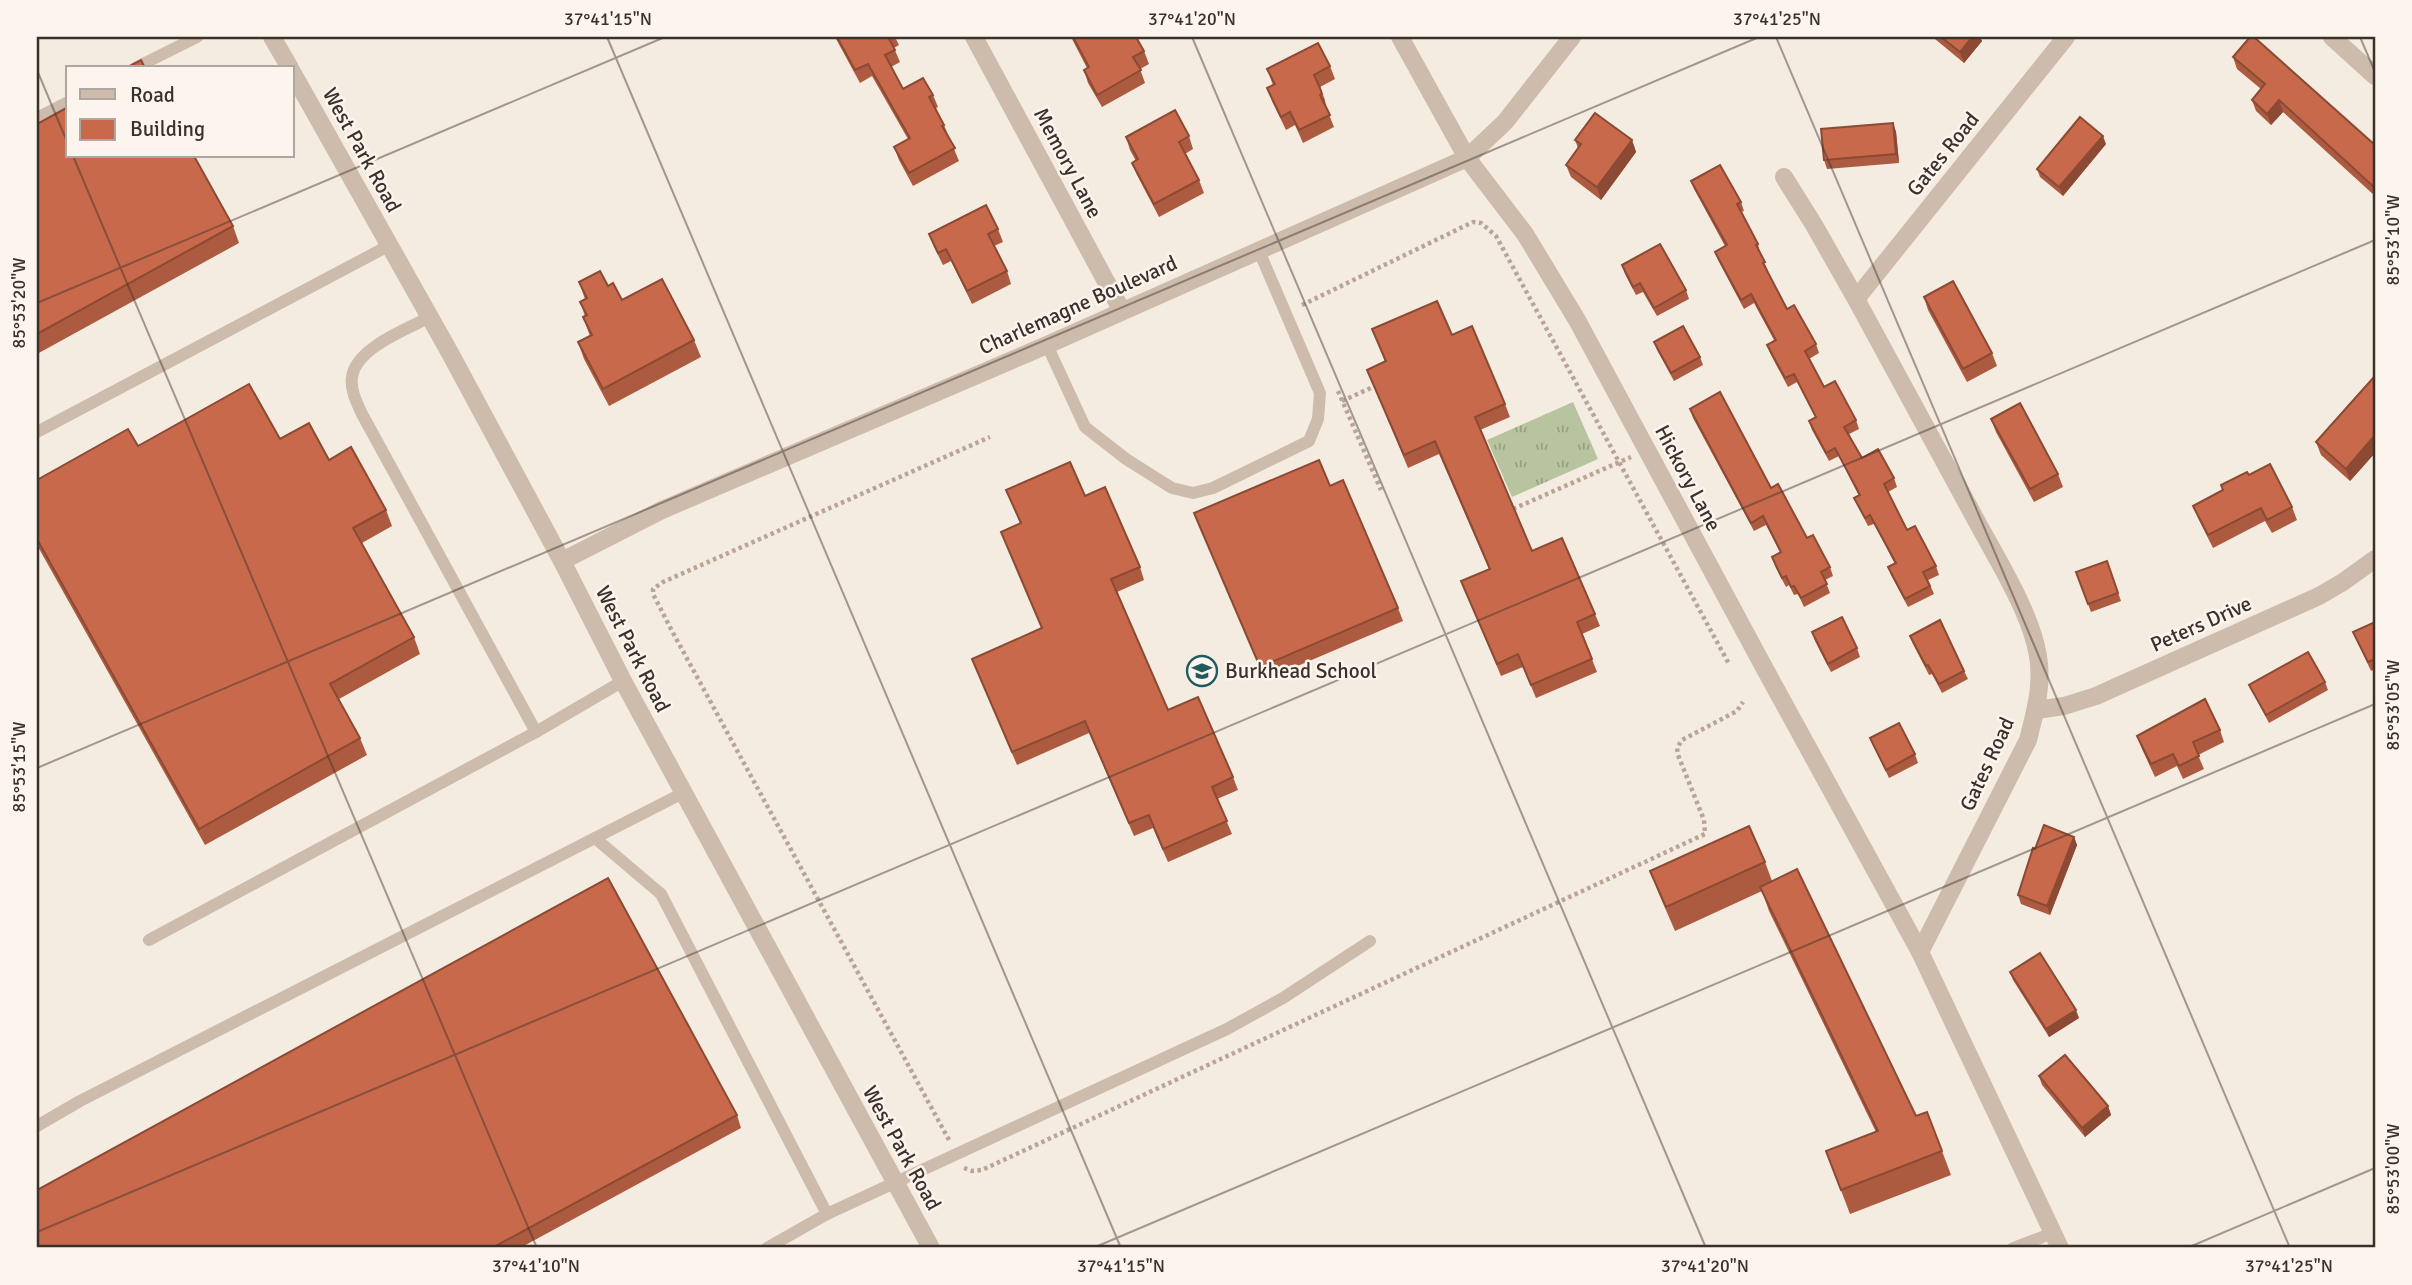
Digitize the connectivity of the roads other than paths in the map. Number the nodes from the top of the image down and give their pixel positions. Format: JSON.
{"nodes":[{"id":1,"x":197,"y":37,"type":"edge"},
{"id":2,"x":272,"y":37,"type":"edge"},
{"id":3,"x":974,"y":37,"type":"edge"},
{"id":4,"x":1400,"y":37,"type":"edge"},
{"id":5,"x":1572,"y":37,"type":"edge"},
{"id":6,"x":2066,"y":37,"type":"edge"},
{"id":7,"x":2332,"y":37,"type":"edge"},
{"id":8,"x":139,"y":66,"type":"edge"},
{"id":9,"x":289,"y":66,"type":"edge"},
{"id":10,"x":294,"y":75,"type":"edge"},
{"id":11,"x":2375,"y":76,"type":"edge"},
{"id":12,"x":66,"y":103,"type":"edge"},
{"id":13,"x":37,"y":118,"type":"edge"},
{"id":14,"x":1466,"y":158,"type":"junction"},
{"id":15,"x":1784,"y":177,"type":"dead end"},
{"id":16,"x":390,"y":245,"type":"junction"},
{"id":17,"x":1259,"y":250,"type":"junction"},
{"id":18,"x":1856,"y":299,"type":"junction"},
{"id":19,"x":1122,"y":311,"type":"junction"},
{"id":20,"x":430,"y":317,"type":"junction"},
{"id":21,"x":1047,"y":345,"type":"junction"},
{"id":22,"x":37,"y":432,"type":"edge"},
{"id":23,"x":2375,"y":559,"type":"edge"},
{"id":24,"x":562,"y":561,"type":"junction"},
{"id":25,"x":623,"y":681,"type":"junction"},
{"id":26,"x":2036,"y":710,"type":"junction"},
{"id":27,"x":536,"y":732,"type":"junction"},
{"id":28,"x":683,"y":793,"type":"junction"},
{"id":29,"x":595,"y":838,"type":"junction"},
{"id":30,"x":149,"y":940,"type":"dead end"},
{"id":31,"x":1370,"y":941,"type":"dead end"},
{"id":32,"x":1920,"y":952,"type":"junction"},
{"id":33,"x":37,"y":1126,"type":"edge"},
{"id":34,"x":895,"y":1183,"type":"junction"},
{"id":35,"x":827,"y":1214,"type":"junction"},
{"id":36,"x":2056,"y":1240,"type":"edge"},
{"id":37,"x":767,"y":1248,"type":"edge"},
{"id":38,"x":931,"y":1248,"type":"edge"},
{"id":39,"x":2013,"y":1248,"type":"edge"}],
"edges":[{"from":1,"to":8,"type":"lane"},
{"from":2,"to":9,"type":"street","name":"West Park Road"},
{"from":3,"to":19,"type":"street","name":"Memory Lane"},
{"from":4,"to":14,"type":"street","name":"Hickory Lane"},
{"from":5,"to":14,"type":"street","name":"Charlemagne Boulevard"},
{"from":6,"to":18,"type":"street","name":"Gates Road"},
{"from":7,"to":11,"type":"street"},
{"from":10,"to":16,"type":"street","name":"West Park Road"},
{"from":12,"to":13,"type":"lane"},
{"from":14,"to":17,"type":"street","name":"Charlemagne Boulevard"},
{"from":14,"to":32,"type":"street","name":"Hickory Lane"},
{"from":15,"to":18,"type":"street","name":"Gates Road"},
{"from":16,"to":20,"type":"street","name":"West Park Road"},
{"from":16,"to":22,"type":"lane"},
{"from":17,"to":19,"type":"street","name":"Charlemagne Boulevard"},
{"from":17,"to":21,"type":"lane"},
{"from":18,"to":26,"type":"street","name":"Gates Road"},
{"from":19,"to":21,"type":"street","name":"Charlemagne Boulevard"},
{"from":20,"to":24,"type":"street","name":"West Park Road"},
{"from":20,"to":27,"type":"lane"},
{"from":21,"to":24,"type":"street","name":"Charlemagne Boulevard"},
{"from":23,"to":26,"type":"street","name":"Peters Drive"},
{"from":24,"to":25,"type":"street","name":"West Park Road"},
{"from":25,"to":27,"type":"lane"},
{"from":25,"to":28,"type":"street","name":"West Park Road"},
{"from":26,"to":32,"type":"street","name":"Gates Road"},
{"from":27,"to":30,"type":"lane"},
{"from":28,"to":29,"type":"lane"},
{"from":28,"to":34,"type":"street","name":"West Park Road"},
{"from":29,"to":33,"type":"lane"},
{"from":29,"to":35,"type":"lane"},
{"from":31,"to":34,"type":"lane"},
{"from":32,"to":36,"type":"street"},
{"from":34,"to":35,"type":"lane"},
{"from":34,"to":38,"type":"street","name":"West Park Road"},
{"from":35,"to":37,"type":"lane"},
{"from":36,"to":39,"type":"lane"}]}
